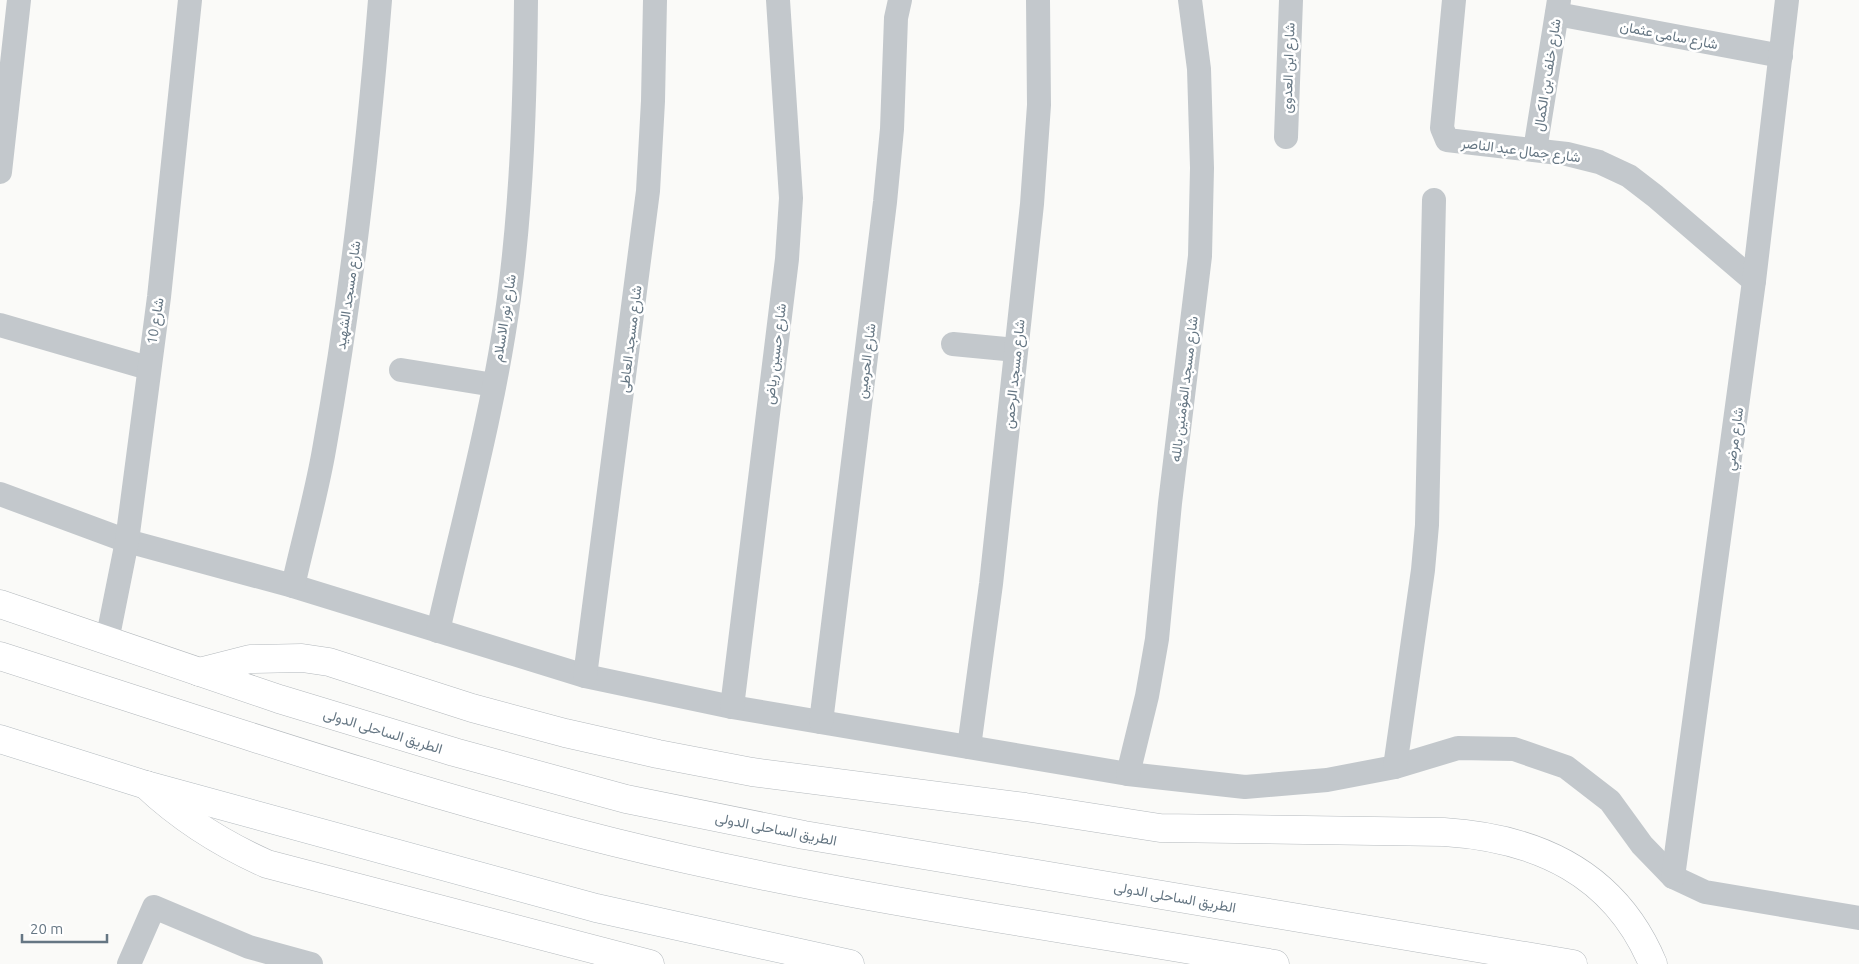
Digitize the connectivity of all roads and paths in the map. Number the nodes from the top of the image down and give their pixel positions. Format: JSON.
{"nodes":[{"id":1,"x":19,"y":0,"type":"edge"},
{"id":2,"x":190,"y":0,"type":"edge"},
{"id":3,"x":380,"y":0,"type":"edge"},
{"id":4,"x":526,"y":0,"type":"edge"},
{"id":5,"x":655,"y":0,"type":"edge"},
{"id":6,"x":778,"y":0,"type":"edge"},
{"id":7,"x":900,"y":0,"type":"edge"},
{"id":8,"x":1038,"y":0,"type":"edge"},
{"id":9,"x":1190,"y":0,"type":"edge"},
{"id":10,"x":1291,"y":0,"type":"edge"},
{"id":11,"x":1454,"y":0,"type":"edge"},
{"id":12,"x":1787,"y":0,"type":"edge"},
{"id":13,"x":1558,"y":7,"type":"edge"},
{"id":14,"x":1781,"y":56,"type":"junction"},
{"id":15,"x":1286,"y":136,"type":"dead end"},
{"id":16,"x":1535,"y":150,"type":"junction"},
{"id":17,"x":0,"y":172,"type":"edge"},
{"id":18,"x":1434,"y":200,"type":"dead end"},
{"id":19,"x":1754,"y":281,"type":"junction"},
{"id":20,"x":0,"y":325,"type":"edge"},
{"id":21,"x":954,"y":344,"type":"dead end"},
{"id":22,"x":1016,"y":350,"type":"junction"},
{"id":23,"x":148,"y":368,"type":"junction"},
{"id":24,"x":401,"y":370,"type":"dead end"},
{"id":25,"x":494,"y":385,"type":"junction"},
{"id":26,"x":0,"y":494,"type":"edge"},
{"id":27,"x":127,"y":541,"type":"junction"},
{"id":28,"x":293,"y":586,"type":"junction"},
{"id":29,"x":0,"y":604,"type":"edge"},
{"id":30,"x":438,"y":631,"type":"junction"},
{"id":31,"x":107,"y":641,"type":"junction"},
{"id":32,"x":0,"y":656,"type":"edge"},
{"id":33,"x":200,"y":672,"type":"junction"},
{"id":34,"x":585,"y":676,"type":"junction"},
{"id":35,"x":732,"y":707,"type":"junction"},
{"id":36,"x":821,"y":722,"type":"junction"},
{"id":37,"x":1,"y":741,"type":"edge"},
{"id":38,"x":969,"y":747,"type":"junction"},
{"id":39,"x":1395,"y":767,"type":"junction"},
{"id":40,"x":1128,"y":774,"type":"junction"},
{"id":41,"x":146,"y":785,"type":"junction"},
{"id":42,"x":1674,"y":876,"type":"junction"},
{"id":43,"x":1859,"y":918,"type":"edge"},
{"id":44,"x":129,"y":964,"type":"edge"},
{"id":45,"x":311,"y":964,"type":"edge"},
{"id":46,"x":650,"y":964,"type":"edge"},
{"id":47,"x":850,"y":964,"type":"edge"},
{"id":48,"x":1275,"y":964,"type":"edge"},
{"id":49,"x":1572,"y":964,"type":"edge"},
{"id":50,"x":1653,"y":964,"type":"edge"}],
"edges":[{"from":1,"to":17,"type":"street"},
{"from":2,"to":23,"type":"street","name":"شارع 10"},
{"from":3,"to":28,"type":"street","name":"شارع مسجد الشهيد"},
{"from":4,"to":25,"type":"street","name":"شارع نور الاسلام"},
{"from":5,"to":34,"type":"street","name":"شارع مسجد العاطى"},
{"from":6,"to":35,"type":"street","name":"شارع حسين رياض"},
{"from":7,"to":36,"type":"street","name":"شارع الحرمين"},
{"from":8,"to":22,"type":"street","name":"شارع مسجد الرحمن"},
{"from":9,"to":40,"type":"street","name":"شارع مسجد المؤمنين بالله"},
{"from":10,"to":15,"type":"street","name":"شارع ابن العدوى"},
{"from":11,"to":16,"type":"street","name":"شارع جمال عبد الناصر"},
{"from":12,"to":14,"type":"street","name":"شارع مرضي"},
{"from":13,"to":14,"type":"street","name":"شارع سامى عثمان"},
{"from":13,"to":16,"type":"street","name":"شارع خلف بن الكمال"},
{"from":14,"to":19,"type":"street","name":"شارع مرضي"},
{"from":16,"to":19,"type":"street","name":"شارع جمال عبد الناصر"},
{"from":18,"to":39,"type":"street"},
{"from":19,"to":42,"type":"street","name":"شارع مرضي"},
{"from":20,"to":23,"type":"street"},
{"from":21,"to":22,"type":"street"},
{"from":22,"to":38,"type":"street","name":"شارع مسجد الرحمن"},
{"from":23,"to":27,"type":"street","name":"شارع 10"},
{"from":24,"to":25,"type":"street"},
{"from":25,"to":30,"type":"street","name":"شارع نور الاسلام"},
{"from":26,"to":27,"type":"street"},
{"from":27,"to":28,"type":"street"},
{"from":27,"to":31,"type":"street","name":"شارع 10"},
{"from":28,"to":30,"type":"street"},
{"from":29,"to":31,"type":"main road","name":"الطريق الساحلى الدولى"},
{"from":30,"to":34,"type":"street"},
{"from":31,"to":33,"type":"main road","name":"الطريق الساحلى الدولى"},
{"from":32,"to":48,"type":"main road"},
{"from":33,"to":49,"type":"main road","name":"الطريق الساحلى الدولى"},
{"from":33,"to":50,"type":"main road"},
{"from":34,"to":35,"type":"street"},
{"from":35,"to":36,"type":"street"},
{"from":36,"to":38,"type":"street"},
{"from":37,"to":41,"type":"main road"},
{"from":38,"to":40,"type":"street"},
{"from":39,"to":40,"type":"street"},
{"from":39,"to":42,"type":"street"},
{"from":41,"to":46,"type":"main road"},
{"from":41,"to":47,"type":"main road"},
{"from":42,"to":43,"type":"street"},
{"from":44,"to":45,"type":"street"}]}
